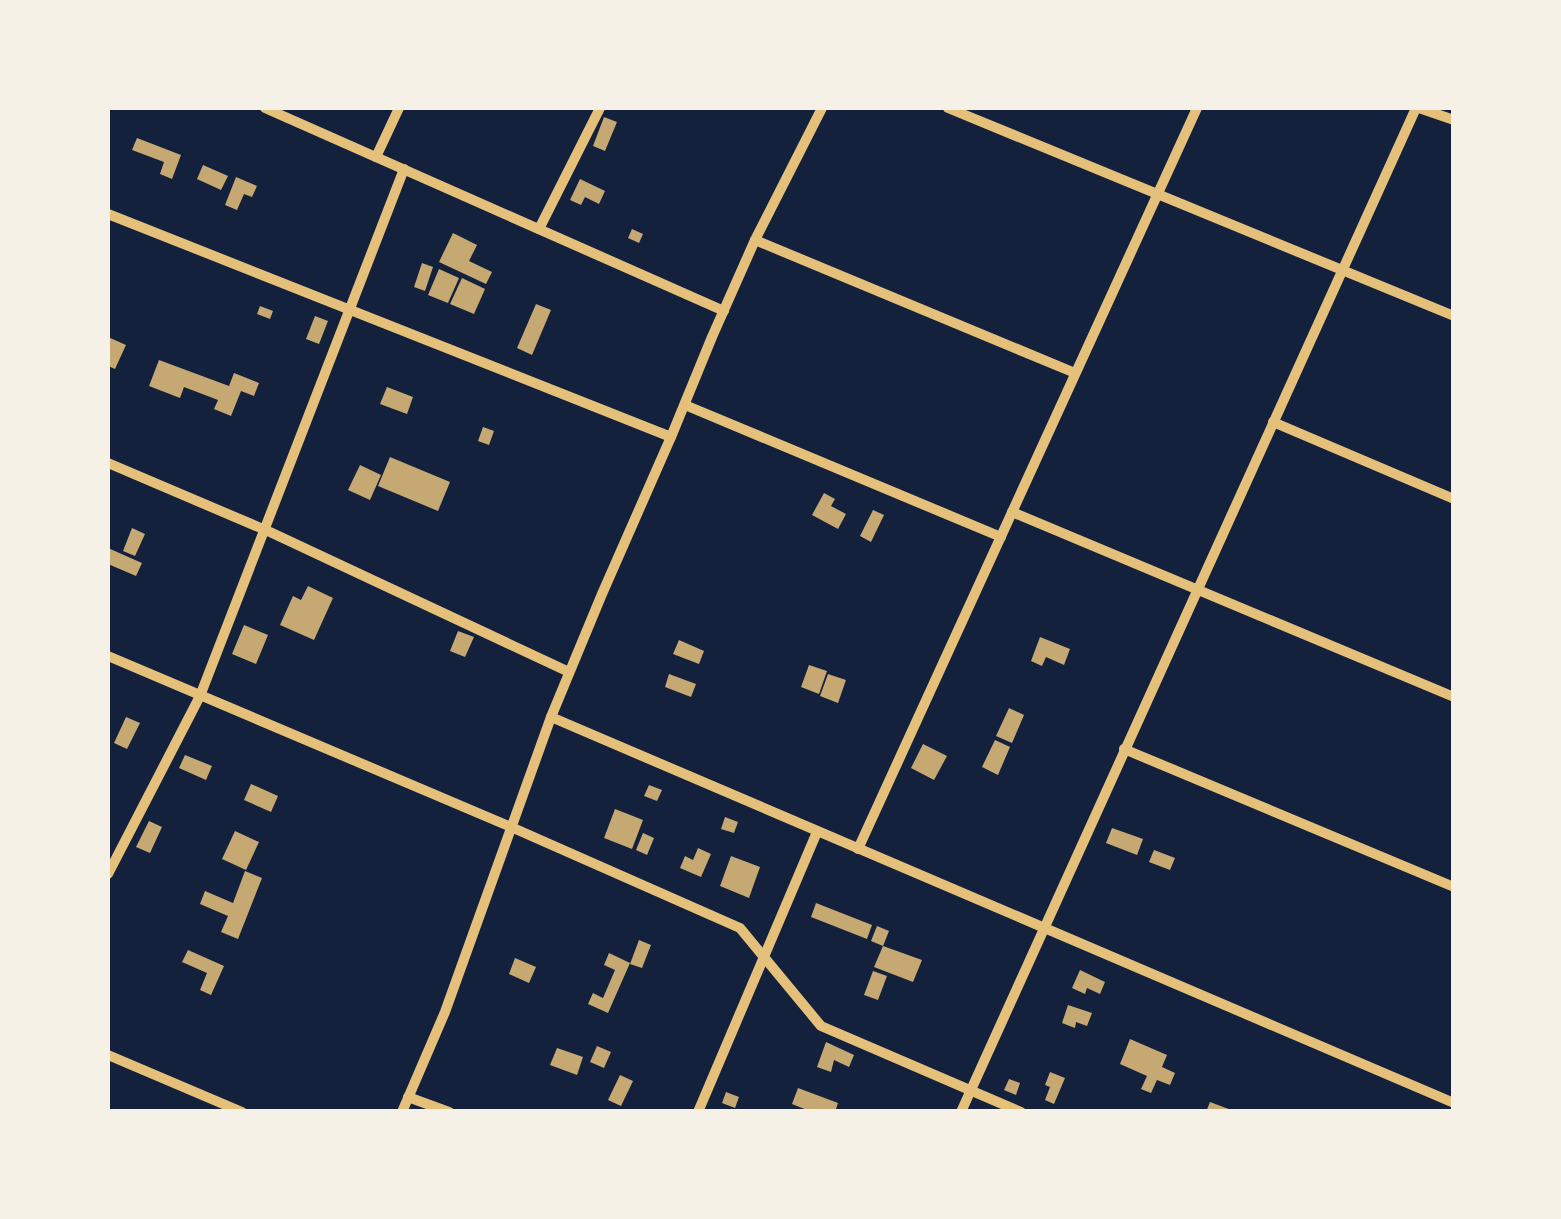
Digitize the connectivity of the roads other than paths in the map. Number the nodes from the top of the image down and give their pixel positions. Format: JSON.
{"nodes":[{"id":1,"x":265,"y":108,"type":"edge"},
{"id":2,"x":399,"y":108,"type":"edge"},
{"id":3,"x":600,"y":108,"type":"edge"},
{"id":4,"x":822,"y":108,"type":"edge"},
{"id":5,"x":948,"y":108,"type":"edge"},
{"id":6,"x":1197,"y":108,"type":"edge"},
{"id":7,"x":1417,"y":108,"type":"edge"},
{"id":8,"x":1454,"y":120,"type":"edge"},
{"id":9,"x":376,"y":157,"type":"junction"},
{"id":10,"x":404,"y":169,"type":"junction"},
{"id":11,"x":1158,"y":194,"type":"junction"},
{"id":12,"x":108,"y":214,"type":"edge"},
{"id":13,"x":539,"y":229,"type":"junction"},
{"id":14,"x":755,"y":240,"type":"junction"},
{"id":15,"x":1342,"y":270,"type":"junction"},
{"id":16,"x":349,"y":310,"type":"junction"},
{"id":17,"x":724,"y":311,"type":"junction"},
{"id":18,"x":1454,"y":316,"type":"edge"},
{"id":19,"x":1075,"y":373,"type":"junction"},
{"id":20,"x":685,"y":405,"type":"junction"},
{"id":21,"x":1273,"y":422,"type":"junction"},
{"id":22,"x":672,"y":437,"type":"junction"},
{"id":23,"x":108,"y":463,"type":"edge"},
{"id":24,"x":1454,"y":499,"type":"edge"},
{"id":25,"x":1012,"y":512,"type":"junction"},
{"id":26,"x":264,"y":530,"type":"junction"},
{"id":27,"x":1000,"y":537,"type":"junction"},
{"id":28,"x":1197,"y":589,"type":"junction"},
{"id":29,"x":108,"y":656,"type":"edge"},
{"id":30,"x":569,"y":672,"type":"junction"},
{"id":31,"x":200,"y":696,"type":"junction"},
{"id":32,"x":1454,"y":697,"type":"edge"},
{"id":33,"x":551,"y":717,"type":"junction"},
{"id":34,"x":1124,"y":749,"type":"junction"},
{"id":35,"x":511,"y":827,"type":"junction"},
{"id":36,"x":817,"y":832,"type":"junction"},
{"id":37,"x":858,"y":849,"type":"junction"},
{"id":38,"x":108,"y":874,"type":"edge"},
{"id":39,"x":1454,"y":887,"type":"edge"},
{"id":40,"x":1043,"y":928,"type":"junction"},
{"id":41,"x":764,"y":957,"type":"junction"},
{"id":42,"x":108,"y":1055,"type":"edge"},
{"id":43,"x":970,"y":1089,"type":"junction"},
{"id":44,"x":408,"y":1097,"type":"junction"},
{"id":45,"x":1454,"y":1103,"type":"edge"},
{"id":46,"x":242,"y":1112,"type":"edge"},
{"id":47,"x":402,"y":1112,"type":"edge"},
{"id":48,"x":449,"y":1112,"type":"edge"},
{"id":49,"x":698,"y":1112,"type":"edge"},
{"id":50,"x":962,"y":1112,"type":"edge"},
{"id":51,"x":1021,"y":1112,"type":"edge"}],
"edges":[{"from":1,"to":9,"type":"street"},
{"from":2,"to":9,"type":"street"},
{"from":3,"to":13,"type":"street"},
{"from":4,"to":14,"type":"street"},
{"from":5,"to":11,"type":"street"},
{"from":6,"to":11,"type":"street"},
{"from":7,"to":8,"type":"street"},
{"from":7,"to":15,"type":"street"},
{"from":9,"to":10,"type":"street"},
{"from":10,"to":13,"type":"street"},
{"from":10,"to":16,"type":"street"},
{"from":11,"to":15,"type":"street"},
{"from":11,"to":19,"type":"street"},
{"from":12,"to":16,"type":"street"},
{"from":13,"to":17,"type":"street"},
{"from":14,"to":17,"type":"street"},
{"from":14,"to":19,"type":"street"},
{"from":15,"to":18,"type":"street"},
{"from":15,"to":21,"type":"street"},
{"from":16,"to":22,"type":"street"},
{"from":16,"to":26,"type":"street"},
{"from":17,"to":20,"type":"street"},
{"from":19,"to":25,"type":"street"},
{"from":20,"to":22,"type":"street"},
{"from":20,"to":27,"type":"street"},
{"from":21,"to":24,"type":"street"},
{"from":21,"to":28,"type":"street"},
{"from":22,"to":30,"type":"street"},
{"from":23,"to":26,"type":"street"},
{"from":25,"to":27,"type":"street"},
{"from":25,"to":28,"type":"street"},
{"from":26,"to":30,"type":"street"},
{"from":26,"to":31,"type":"street"},
{"from":27,"to":37,"type":"street"},
{"from":28,"to":32,"type":"street"},
{"from":28,"to":34,"type":"street"},
{"from":29,"to":31,"type":"street"},
{"from":30,"to":33,"type":"street"},
{"from":31,"to":35,"type":"street"},
{"from":31,"to":38,"type":"street"},
{"from":33,"to":35,"type":"street"},
{"from":33,"to":36,"type":"street"},
{"from":34,"to":39,"type":"street"},
{"from":34,"to":40,"type":"street"},
{"from":35,"to":41,"type":"street"},
{"from":35,"to":44,"type":"street"},
{"from":36,"to":37,"type":"street"},
{"from":36,"to":41,"type":"street"},
{"from":37,"to":40,"type":"street"},
{"from":40,"to":43,"type":"street"},
{"from":40,"to":45,"type":"street"},
{"from":41,"to":43,"type":"street"},
{"from":41,"to":49,"type":"street"},
{"from":42,"to":46,"type":"street"},
{"from":43,"to":50,"type":"street"},
{"from":43,"to":51,"type":"street"},
{"from":44,"to":47,"type":"street"},
{"from":44,"to":48,"type":"street"}]}
